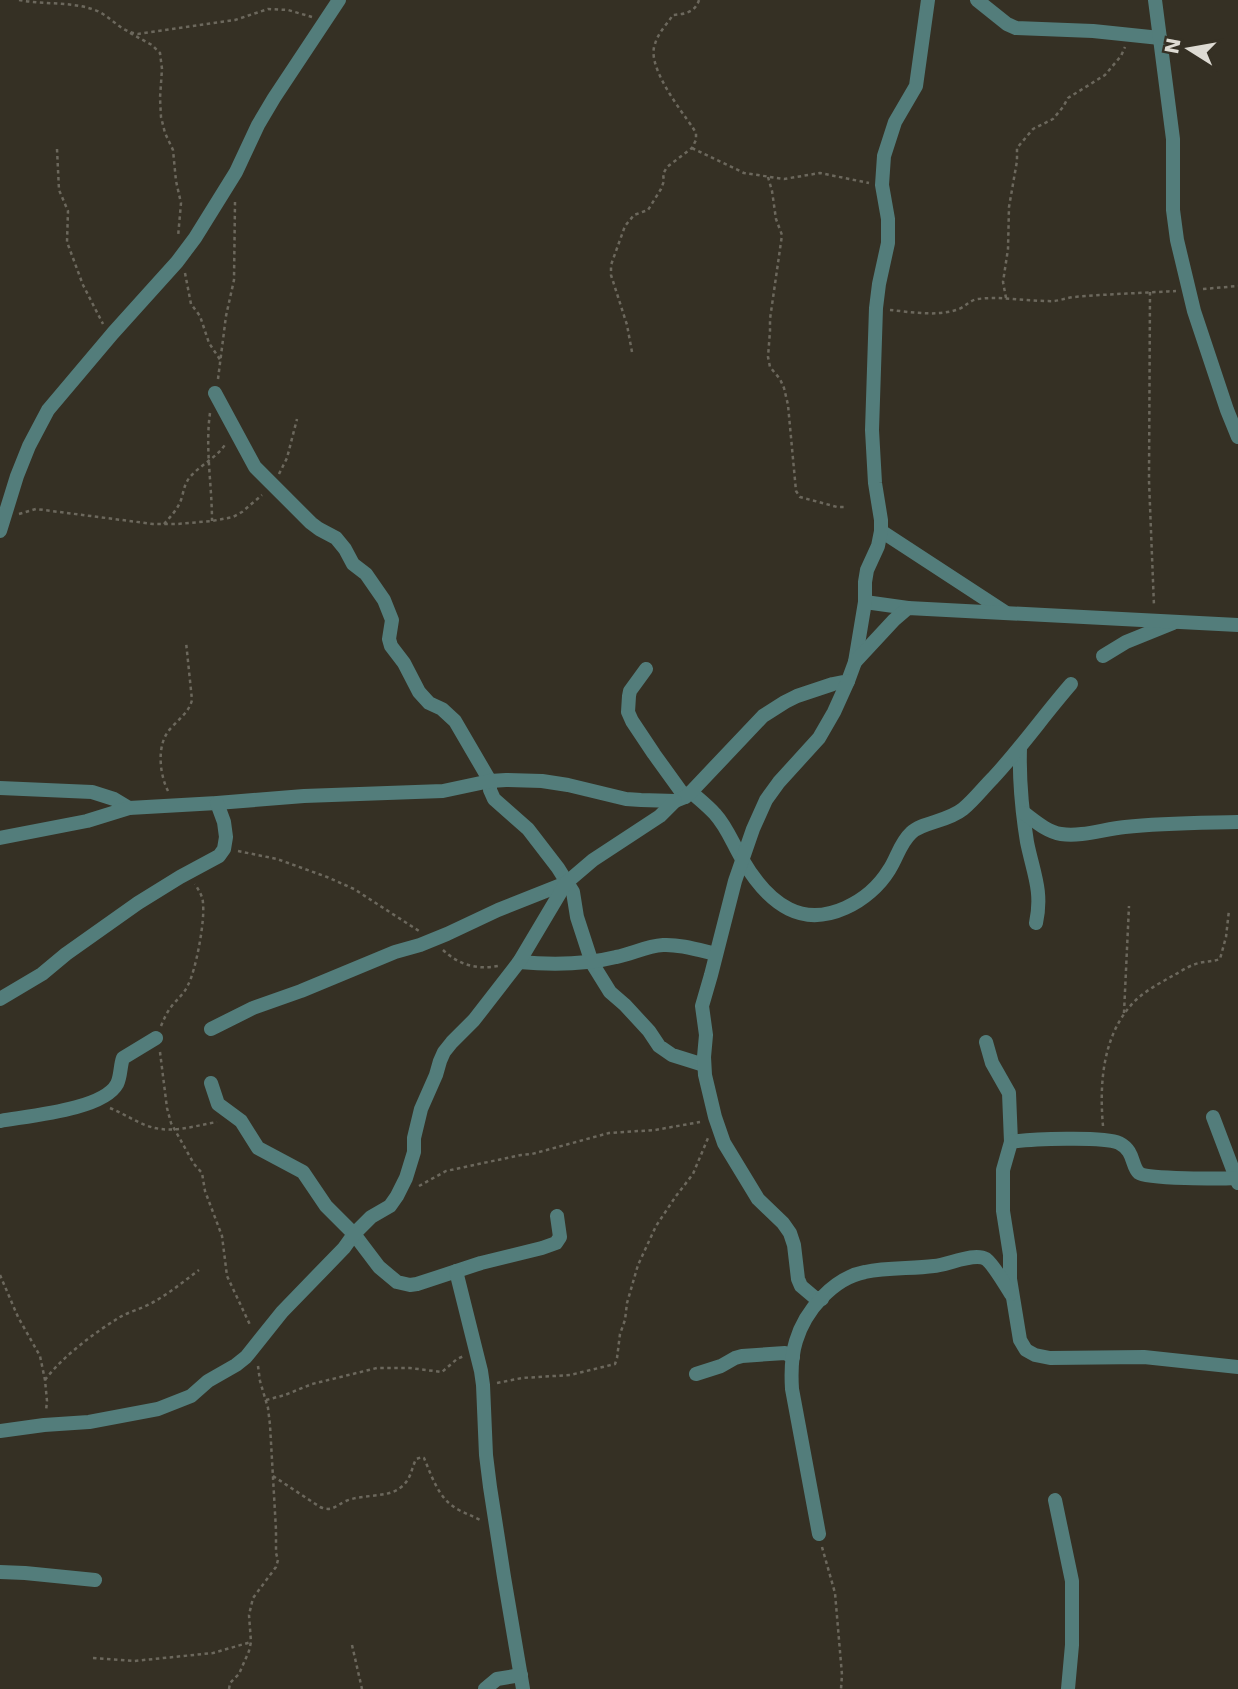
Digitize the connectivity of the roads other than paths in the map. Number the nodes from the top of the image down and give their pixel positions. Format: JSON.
{"nodes":[{"id":1,"x":339,"y":0,"type":"edge"},
{"id":2,"x":928,"y":0,"type":"edge"},
{"id":3,"x":977,"y":0,"type":"edge"},
{"id":4,"x":1155,"y":0,"type":"edge"},
{"id":5,"x":1160,"y":38,"type":"junction"},
{"id":6,"x":215,"y":393,"type":"road end"},
{"id":7,"x":1238,"y":437,"type":"edge"},
{"id":8,"x":2,"y":526,"type":"edge"},
{"id":9,"x":881,"y":531,"type":"junction"},
{"id":10,"x":865,"y":602,"type":"junction"},
{"id":11,"x":908,"y":608,"type":"junction"},
{"id":12,"x":1006,"y":613,"type":"junction"},
{"id":13,"x":1175,"y":623,"type":"junction"},
{"id":14,"x":1238,"y":625,"type":"edge"},
{"id":15,"x":1103,"y":656,"type":"dead end"},
{"id":16,"x":855,"y":662,"type":"junction"},
{"id":17,"x":646,"y":670,"type":"dead end"},
{"id":18,"x":848,"y":681,"type":"junction"},
{"id":19,"x":1071,"y":684,"type":"dead end"},
{"id":20,"x":1020,"y":748,"type":"junction"},
{"id":21,"x":490,"y":781,"type":"junction"},
{"id":22,"x":0,"y":788,"type":"edge"},
{"id":23,"x":684,"y":797,"type":"junction"},
{"id":24,"x":217,"y":803,"type":"junction"},
{"id":25,"x":129,"y":808,"type":"junction"},
{"id":26,"x":1024,"y":813,"type":"junction"},
{"id":27,"x":1238,"y":822,"type":"edge"},
{"id":28,"x":0,"y":838,"type":"edge"},
{"id":29,"x":743,"y":860,"type":"junction"},
{"id":30,"x":566,"y":883,"type":"junction"},
{"id":31,"x":1036,"y":923,"type":"dead end"},
{"id":32,"x":716,"y":954,"type":"junction"},
{"id":33,"x":519,"y":962,"type":"junction"},
{"id":34,"x":592,"y":962,"type":"junction"},
{"id":35,"x":0,"y":999,"type":"edge"},
{"id":36,"x":211,"y":1029,"type":"dead end"},
{"id":37,"x":156,"y":1038,"type":"road end"},
{"id":38,"x":986,"y":1042,"type":"dead end"},
{"id":39,"x":704,"y":1065,"type":"junction"},
{"id":40,"x":211,"y":1083,"type":"dead end"},
{"id":41,"x":1213,"y":1117,"type":"dead end"},
{"id":42,"x":0,"y":1121,"type":"edge"},
{"id":43,"x":1012,"y":1142,"type":"junction"},
{"id":44,"x":1237,"y":1180,"type":"edge"},
{"id":45,"x":556,"y":1216,"type":"dead end"},
{"id":46,"x":354,"y":1234,"type":"junction"},
{"id":47,"x":456,"y":1271,"type":"junction"},
{"id":48,"x":1013,"y":1297,"type":"junction"},
{"id":49,"x":822,"y":1299,"type":"junction"},
{"id":50,"x":793,"y":1357,"type":"junction"},
{"id":51,"x":1238,"y":1367,"type":"edge"},
{"id":52,"x":696,"y":1374,"type":"dead end"},
{"id":53,"x":0,"y":1431,"type":"edge"},
{"id":54,"x":1055,"y":1500,"type":"dead end"},
{"id":55,"x":819,"y":1534,"type":"road end"},
{"id":56,"x":0,"y":1572,"type":"edge"},
{"id":57,"x":95,"y":1580,"type":"dead end"},
{"id":58,"x":522,"y":1682,"type":"edge"},
{"id":59,"x":485,"y":1689,"type":"edge"},
{"id":60,"x":1068,"y":1689,"type":"edge"}],
"edges":[{"from":1,"to":8,"type":"street"},
{"from":2,"to":9,"type":"street"},
{"from":3,"to":5,"type":"street"},
{"from":4,"to":5,"type":"street"},
{"from":5,"to":7,"type":"street"},
{"from":6,"to":21,"type":"street"},
{"from":9,"to":10,"type":"street"},
{"from":9,"to":12,"type":"street"},
{"from":10,"to":11,"type":"street"},
{"from":10,"to":16,"type":"street"},
{"from":11,"to":12,"type":"street"},
{"from":11,"to":16,"type":"street"},
{"from":12,"to":13,"type":"street"},
{"from":13,"to":14,"type":"street"},
{"from":13,"to":15,"type":"street"},
{"from":16,"to":18,"type":"street"},
{"from":17,"to":23,"type":"street"},
{"from":18,"to":23,"type":"street"},
{"from":18,"to":29,"type":"street"},
{"from":19,"to":20,"type":"street"},
{"from":20,"to":26,"type":"street"},
{"from":20,"to":29,"type":"street"},
{"from":21,"to":23,"type":"street"},
{"from":21,"to":24,"type":"street"},
{"from":21,"to":30,"type":"street"},
{"from":22,"to":25,"type":"street"},
{"from":23,"to":29,"type":"street"},
{"from":23,"to":30,"type":"street"},
{"from":24,"to":25,"type":"street"},
{"from":24,"to":35,"type":"street"},
{"from":25,"to":28,"type":"street"},
{"from":26,"to":27,"type":"street"},
{"from":26,"to":31,"type":"street"},
{"from":29,"to":32,"type":"street"},
{"from":30,"to":33,"type":"street"},
{"from":30,"to":34,"type":"street"},
{"from":30,"to":36,"type":"street"},
{"from":32,"to":34,"type":"street"},
{"from":32,"to":39,"type":"street"},
{"from":33,"to":34,"type":"street"},
{"from":33,"to":46,"type":"street"},
{"from":34,"to":39,"type":"street"},
{"from":37,"to":42,"type":"street"},
{"from":38,"to":43,"type":"street"},
{"from":39,"to":49,"type":"street"},
{"from":40,"to":46,"type":"street"},
{"from":41,"to":44,"type":"street"},
{"from":43,"to":44,"type":"street"},
{"from":43,"to":48,"type":"street"},
{"from":45,"to":47,"type":"street"},
{"from":46,"to":47,"type":"street"},
{"from":46,"to":53,"type":"street"},
{"from":47,"to":58,"type":"street"},
{"from":48,"to":49,"type":"street"},
{"from":48,"to":51,"type":"street"},
{"from":49,"to":50,"type":"street"},
{"from":50,"to":52,"type":"street"},
{"from":50,"to":55,"type":"street"},
{"from":54,"to":60,"type":"street"},
{"from":56,"to":57,"type":"street"},
{"from":58,"to":59,"type":"street"}]}
